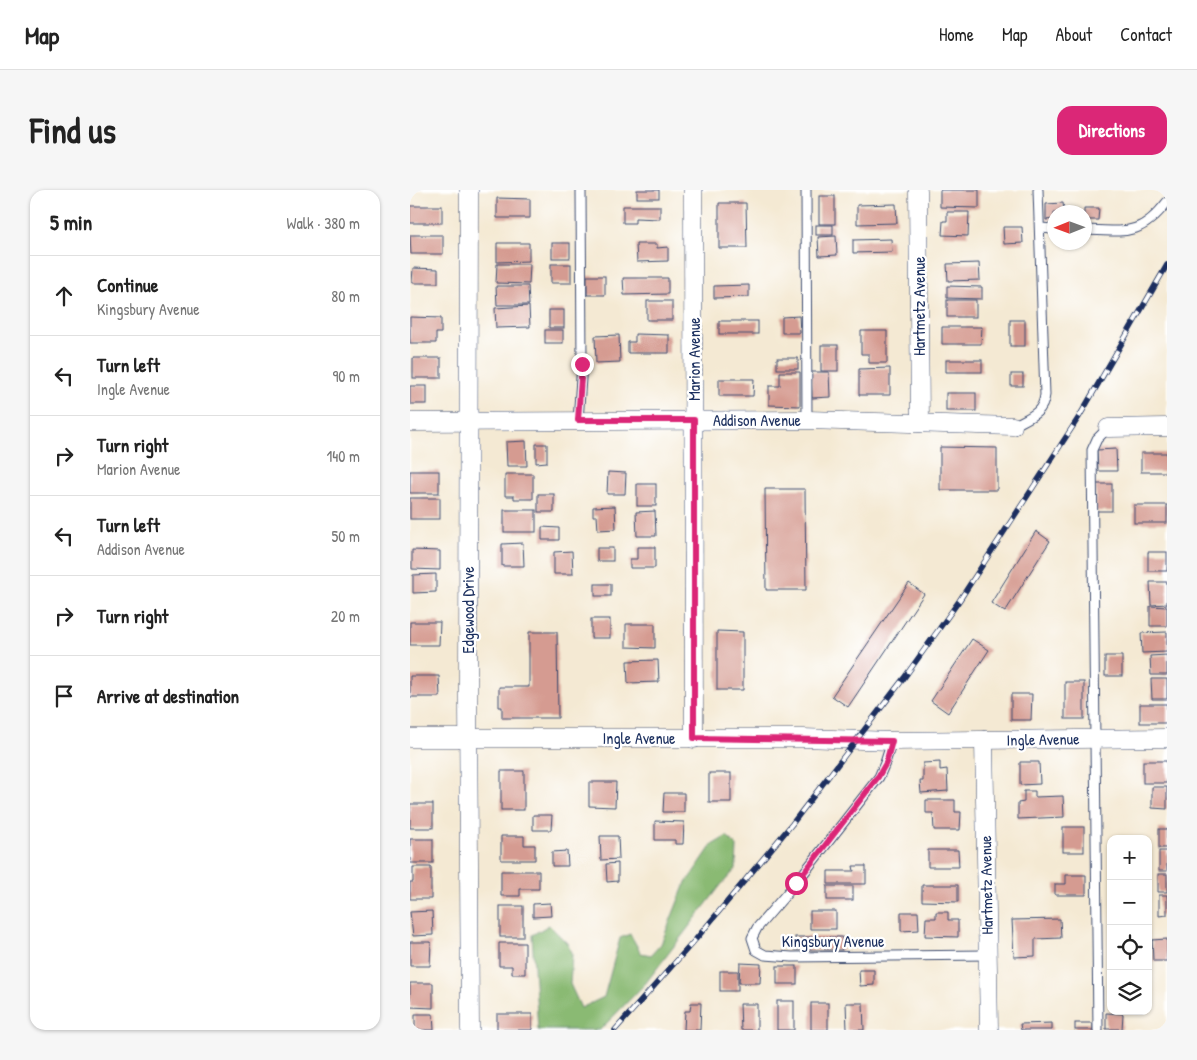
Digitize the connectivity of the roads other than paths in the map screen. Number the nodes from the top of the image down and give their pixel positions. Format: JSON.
{"nodes":[{"id":1,"x":469,"y":190,"type":"edge"},
{"id":2,"x":581,"y":190,"type":"edge"},
{"id":3,"x":693,"y":190,"type":"edge"},
{"id":4,"x":806,"y":190,"type":"edge"},
{"id":5,"x":918,"y":190,"type":"edge"},
{"id":6,"x":1038,"y":190,"type":"edge"},
{"id":7,"x":1167,"y":202,"type":"edge"},
{"id":8,"x":1040,"y":228,"type":"junction"},
{"id":9,"x":1047,"y":228,"type":"edge"},
{"id":10,"x":1092,"y":230,"type":"edge"},
{"id":11,"x":578,"y":420,"type":"junction"},
{"id":12,"x":694,"y":420,"type":"junction"},
{"id":13,"x":807,"y":420,"type":"junction"},
{"id":14,"x":410,"y":422,"type":"edge"},
{"id":15,"x":468,"y":423,"type":"junction"},
{"id":16,"x":920,"y":423,"type":"junction"},
{"id":17,"x":1013,"y":426,"type":"joint"},
{"id":18,"x":1167,"y":427,"type":"edge"},
{"id":19,"x":1108,"y":428,"type":"joint"},
{"id":20,"x":410,"y":738,"type":"edge"},
{"id":21,"x":694,"y":738,"type":"junction"},
{"id":22,"x":1167,"y":738,"type":"edge"},
{"id":23,"x":469,"y":739,"type":"junction"},
{"id":24,"x":1094,"y":739,"type":"junction"},
{"id":25,"x":984,"y":740,"type":"junction"},
{"id":26,"x":892,"y":741,"type":"junction"},
{"id":27,"x":988,"y":956,"type":"junction"},
{"id":28,"x":470,"y":1030,"type":"edge"},
{"id":29,"x":989,"y":1030,"type":"edge"},
{"id":30,"x":1098,"y":1030,"type":"edge"}],
"edges":[{"from":1,"to":15,"type":"street","name":"Edgewood Drive"},
{"from":2,"to":11,"type":"lane"},
{"from":3,"to":12,"type":"street","name":"Marion Avenue"},
{"from":4,"to":13,"type":"lane"},
{"from":5,"to":16,"type":"street","name":"Hartmetz Avenue"},
{"from":6,"to":8,"type":"lane"},
{"from":7,"to":10,"type":"lane"},
{"from":8,"to":9,"type":"lane"},
{"from":8,"to":17,"type":"lane"},
{"from":11,"to":12,"type":"street","name":"Addison Avenue"},
{"from":11,"to":15,"type":"street","name":"Addison Avenue"},
{"from":12,"to":13,"type":"street","name":"Addison Avenue"},
{"from":12,"to":21,"type":"street","name":"Marion Avenue"},
{"from":13,"to":16,"type":"street","name":"Addison Avenue"},
{"from":14,"to":15,"type":"street","name":"Addison Avenue"},
{"from":15,"to":23,"type":"street","name":"Edgewood Drive"},
{"from":16,"to":17,"type":"street","name":"Addison Avenue"},
{"from":18,"to":19,"type":"street"},
{"from":19,"to":24,"type":"lane"},
{"from":20,"to":23,"type":"street","name":"Ingle Avenue"},
{"from":21,"to":23,"type":"street","name":"Ingle Avenue"},
{"from":21,"to":26,"type":"street","name":"Ingle Avenue"},
{"from":22,"to":24,"type":"street","name":"Ingle Avenue"},
{"from":23,"to":28,"type":"street","name":"Edgewood Drive"},
{"from":24,"to":25,"type":"street","name":"Ingle Avenue"},
{"from":24,"to":30,"type":"lane"},
{"from":25,"to":26,"type":"street","name":"Ingle Avenue"},
{"from":25,"to":27,"type":"street","name":"Hartmetz Avenue"},
{"from":26,"to":27,"type":"lane","name":"Kingsbury Avenue"},
{"from":27,"to":29,"type":"street","name":"Hartmetz Avenue"}]}
